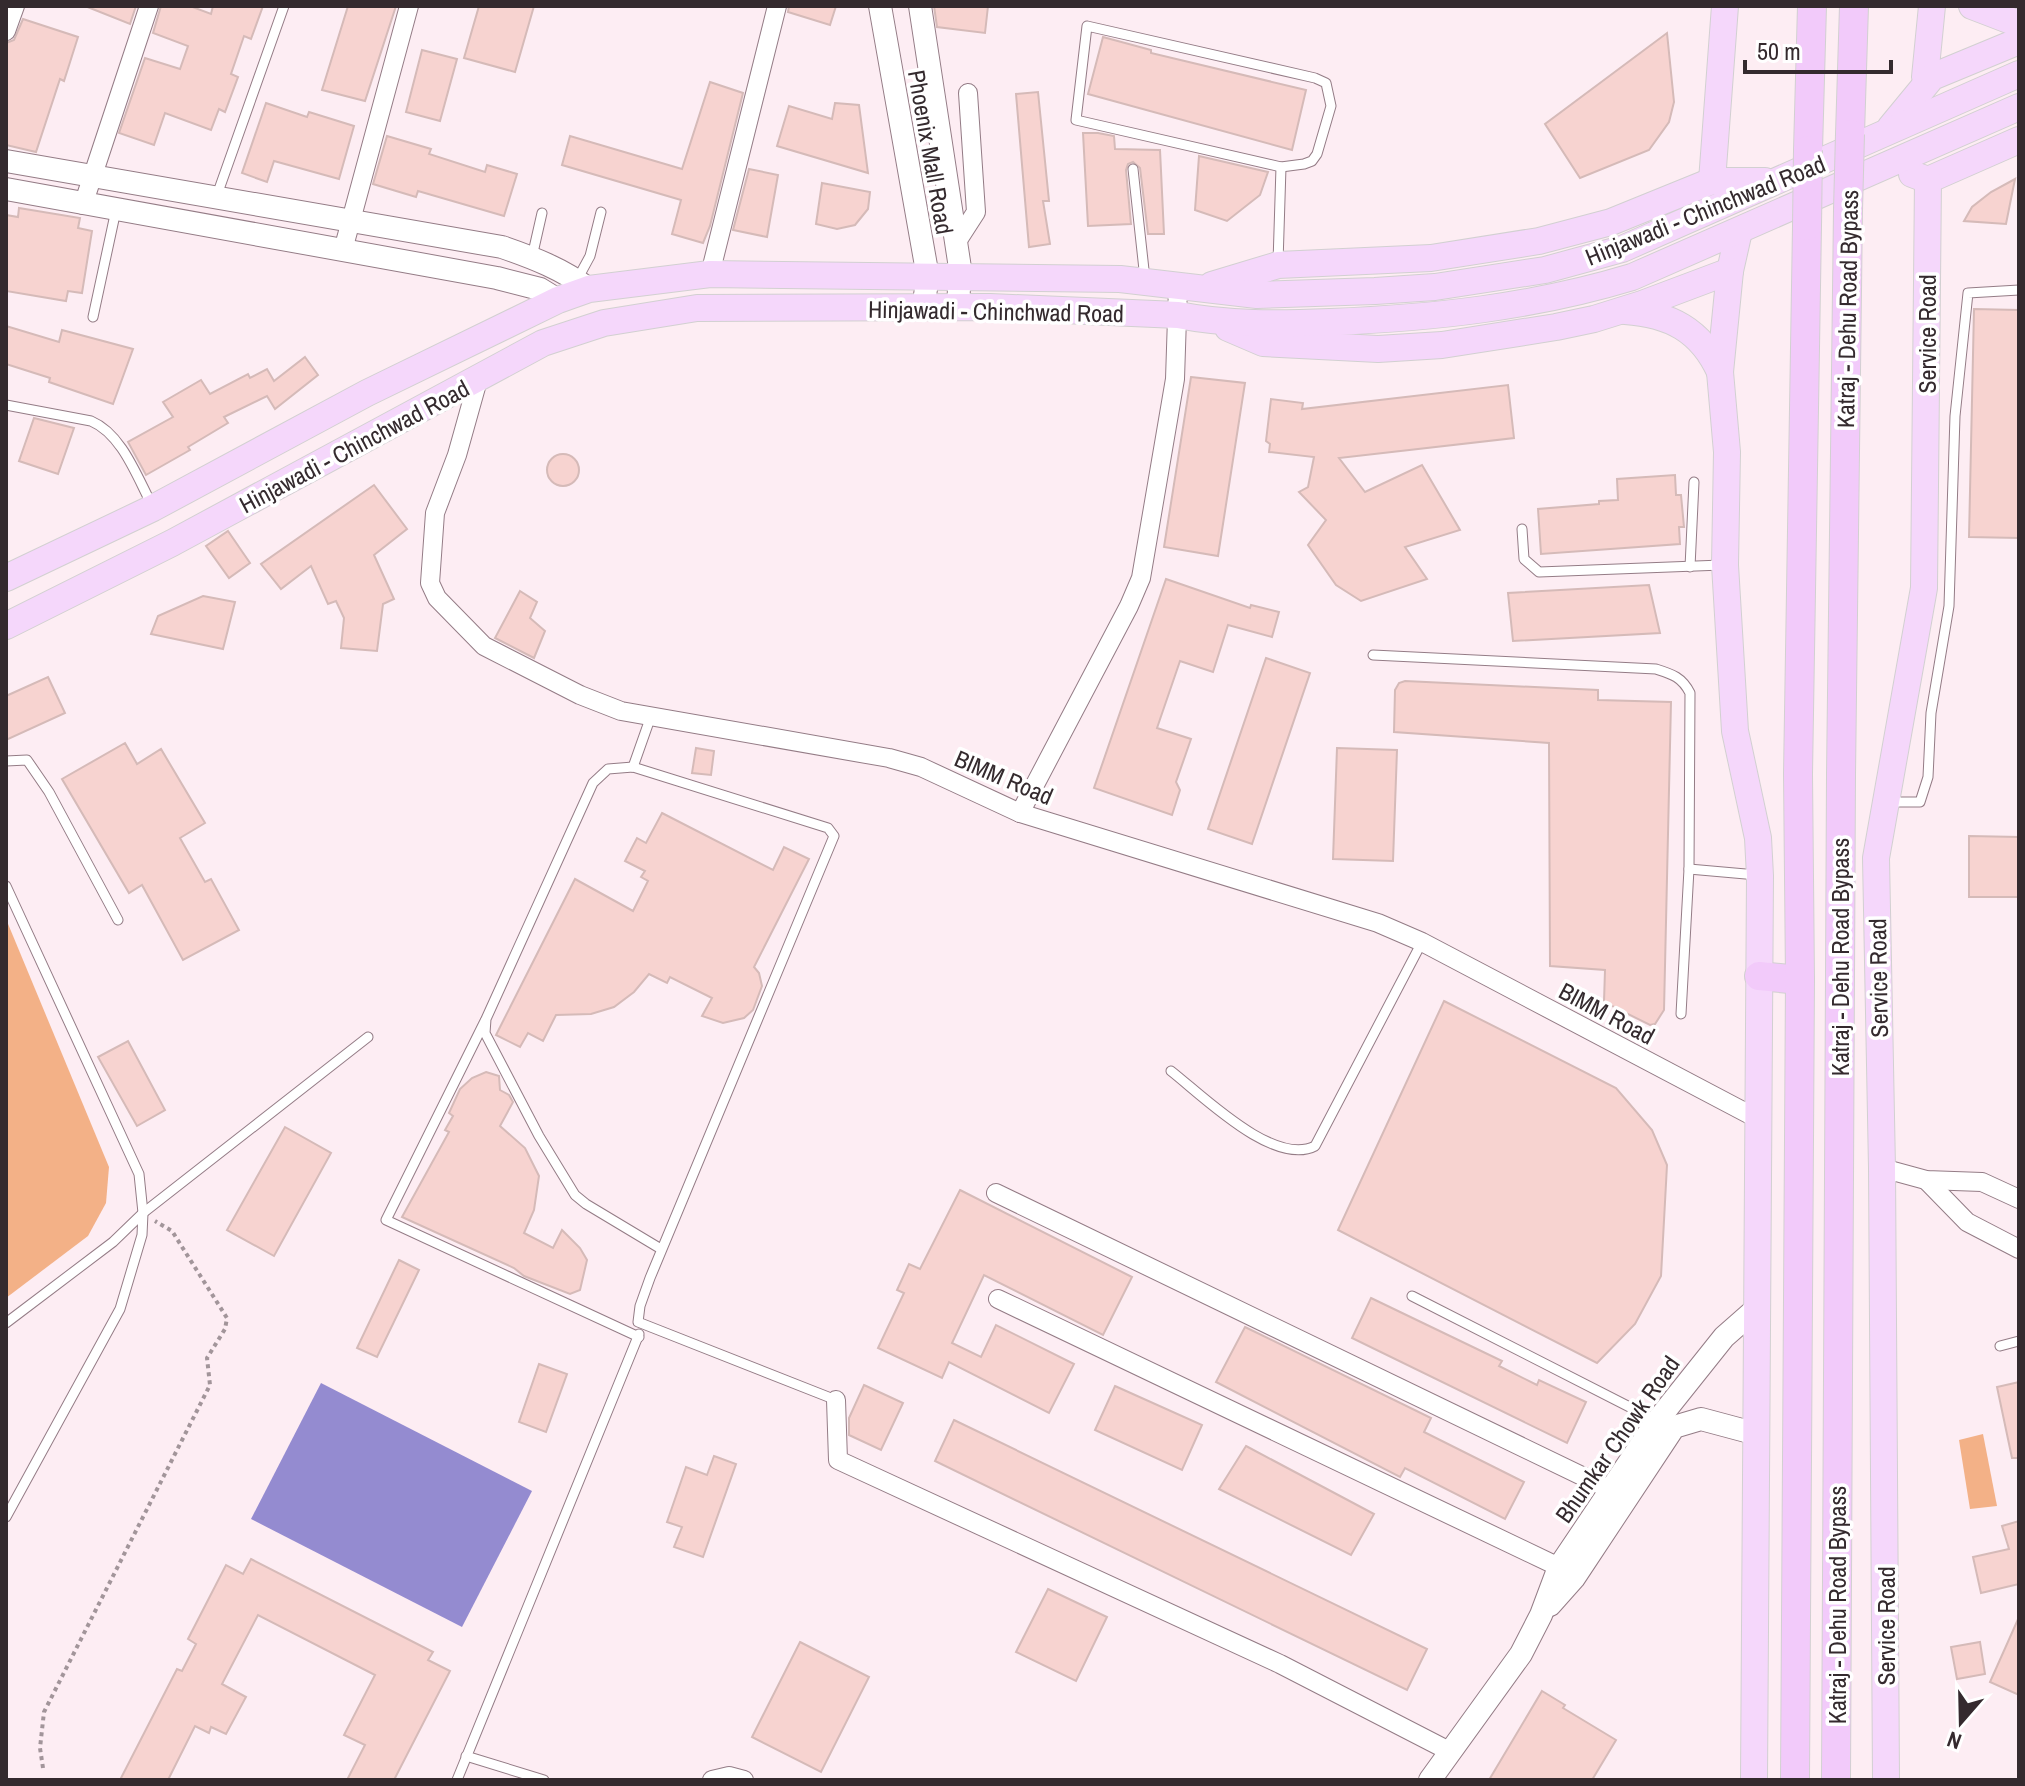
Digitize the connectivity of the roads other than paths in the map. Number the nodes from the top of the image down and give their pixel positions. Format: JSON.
{"nodes":[{"id":1,"x":15,"y":6,"type":"edge"},
{"id":2,"x":149,"y":6,"type":"edge"},
{"id":3,"x":284,"y":6,"type":"edge"},
{"id":4,"x":409,"y":6,"type":"edge"},
{"id":5,"x":777,"y":6,"type":"edge"},
{"id":6,"x":880,"y":6,"type":"edge"},
{"id":7,"x":920,"y":6,"type":"edge"},
{"id":8,"x":1725,"y":6,"type":"edge"},
{"id":9,"x":1812,"y":6,"type":"edge"},
{"id":10,"x":1854,"y":6,"type":"edge"},
{"id":11,"x":1932,"y":6,"type":"edge"},
{"id":12,"x":1972,"y":6,"type":"edge"},
{"id":13,"x":2019,"y":24,"type":"edge"},
{"id":14,"x":6,"y":31,"type":"edge"},
{"id":15,"x":2019,"y":41,"type":"edge"},
{"id":16,"x":2019,"y":74,"type":"edge"},
{"id":17,"x":1925,"y":77,"type":"dead end"},
{"id":18,"x":968,"y":93,"type":"dead end"},
{"id":19,"x":2019,"y":107,"type":"edge"},
{"id":20,"x":1885,"y":134,"type":"junction"},
{"id":21,"x":2019,"y":140,"type":"edge"},
{"id":22,"x":6,"y":161,"type":"edge"},
{"id":23,"x":1886,"y":166,"type":"junction"},
{"id":24,"x":1281,"y":167,"type":"junction"},
{"id":25,"x":1133,"y":169,"type":"dead end"},
{"id":26,"x":92,"y":177,"type":"junction"},
{"id":27,"x":1928,"y":180,"type":"junction"},
{"id":28,"x":1712,"y":181,"type":"junction"},
{"id":29,"x":1777,"y":181,"type":"junction"},
{"id":30,"x":6,"y":189,"type":"edge"},
{"id":31,"x":216,"y":199,"type":"junction"},
{"id":32,"x":83,"y":205,"type":"junction"},
{"id":33,"x":116,"y":210,"type":"junction"},
{"id":34,"x":601,"y":212,"type":"dead end"},
{"id":35,"x":542,"y":213,"type":"dead end"},
{"id":36,"x":350,"y":222,"type":"junction"},
{"id":37,"x":1739,"y":231,"type":"junction"},
{"id":38,"x":956,"y":243,"type":"junction"},
{"id":39,"x":343,"y":250,"type":"junction"},
{"id":40,"x":532,"y":257,"type":"junction"},
{"id":41,"x":1278,"y":265,"type":"junction"},
{"id":42,"x":1730,"y":271,"type":"junction"},
{"id":43,"x":710,"y":274,"type":"junction"},
{"id":44,"x":928,"y":277,"type":"junction"},
{"id":45,"x":961,"y":278,"type":"junction"},
{"id":46,"x":1145,"y":282,"type":"junction"},
{"id":47,"x":583,"y":285,"type":"junction"},
{"id":48,"x":1191,"y":287,"type":"junction"},
{"id":49,"x":2019,"y":290,"type":"edge"},
{"id":50,"x":558,"y":300,"type":"junction"},
{"id":51,"x":923,"y":307,"type":"junction"},
{"id":52,"x":958,"y":308,"type":"junction"},
{"id":53,"x":1621,"y":310,"type":"junction"},
{"id":54,"x":1178,"y":315,"type":"junction"},
{"id":55,"x":93,"y":317,"type":"dead end"},
{"id":56,"x":1214,"y":321,"type":"junction"},
{"id":57,"x":1720,"y":372,"type":"junction"},
{"id":58,"x":478,"y":380,"type":"junction"},
{"id":59,"x":6,"y":405,"type":"edge"},
{"id":60,"x":1694,"y":482,"type":"dead end"},
{"id":61,"x":153,"y":508,"type":"junction"},
{"id":62,"x":1522,"y":529,"type":"dead end"},
{"id":63,"x":1725,"y":565,"type":"junction"},
{"id":64,"x":1690,"y":567,"type":"junction"},
{"id":65,"x":6,"y":578,"type":"edge"},
{"id":66,"x":6,"y":626,"type":"edge"},
{"id":67,"x":1373,"y":655,"type":"dead end"},
{"id":68,"x":651,"y":716,"type":"junction"},
{"id":69,"x":6,"y":761,"type":"edge"},
{"id":70,"x":633,"y":767,"type":"junction"},
{"id":71,"x":1884,"y":802,"type":"junction"},
{"id":72,"x":1020,"y":813,"type":"junction"},
{"id":73,"x":1689,"y":869,"type":"junction"},
{"id":74,"x":1760,"y":876,"type":"junction"},
{"id":75,"x":6,"y":886,"type":"edge"},
{"id":76,"x":118,"y":920,"type":"dead end"},
{"id":77,"x":1422,"y":942,"type":"junction"},
{"id":78,"x":1759,"y":976,"type":"junction"},
{"id":79,"x":1800,"y":980,"type":"junction"},
{"id":80,"x":489,"y":1011,"type":"junction"},
{"id":81,"x":1681,"y":1014,"type":"dead end"},
{"id":82,"x":368,"y":1037,"type":"dead end"},
{"id":83,"x":1171,"y":1071,"type":"dead end"},
{"id":84,"x":1758,"y":1119,"type":"junction"},
{"id":85,"x":1882,"y":1168,"type":"junction"},
{"id":86,"x":1926,"y":1180,"type":"junction"},
{"id":87,"x":996,"y":1193,"type":"dead end"},
{"id":88,"x":2019,"y":1199,"type":"edge"},
{"id":89,"x":143,"y":1213,"type":"junction"},
{"id":90,"x":661,"y":1249,"type":"junction"},
{"id":91,"x":2019,"y":1249,"type":"edge"},
{"id":92,"x":1412,"y":1296,"type":"dead end"},
{"id":93,"x":998,"y":1299,"type":"dead end"},
{"id":94,"x":1757,"y":1308,"type":"junction"},
{"id":95,"x":638,"y":1322,"type":"junction"},
{"id":96,"x":6,"y":1323,"type":"edge"},
{"id":97,"x":639,"y":1337,"type":"junction"},
{"id":98,"x":2019,"y":1341,"type":"edge"},
{"id":99,"x":2000,"y":1346,"type":"dead end"},
{"id":100,"x":836,"y":1400,"type":"joint"},
{"id":101,"x":1665,"y":1424,"type":"junction"},
{"id":102,"x":1757,"y":1434,"type":"junction"},
{"id":103,"x":1611,"y":1490,"type":"junction"},
{"id":104,"x":6,"y":1517,"type":"edge"},
{"id":105,"x":1559,"y":1567,"type":"junction"},
{"id":106,"x":1541,"y":1615,"type":"junction"},
{"id":107,"x":1449,"y":1751,"type":"junction"},
{"id":108,"x":466,"y":1756,"type":"junction"},
{"id":109,"x":457,"y":1780,"type":"edge"},
{"id":110,"x":544,"y":1780,"type":"edge"},
{"id":111,"x":712,"y":1780,"type":"edge"},
{"id":112,"x":744,"y":1780,"type":"edge"},
{"id":113,"x":1430,"y":1780,"type":"edge"},
{"id":114,"x":1754,"y":1780,"type":"edge"},
{"id":115,"x":1795,"y":1780,"type":"edge"},
{"id":116,"x":1836,"y":1780,"type":"edge"},
{"id":117,"x":1886,"y":1780,"type":"edge"}],
"edges":[{"from":1,"to":14,"type":"street"},
{"from":2,"to":26,"type":"street"},
{"from":3,"to":31,"type":"lane"},
{"from":4,"to":36,"type":"street"},
{"from":5,"to":43,"type":"street"},
{"from":6,"to":44,"type":"street","name":"Phoenix Mall Road"},
{"from":7,"to":38,"type":"street","name":"Phoenix Mall Road"},
{"from":8,"to":28,"type":"main road"},
{"from":9,"to":79,"type":"highway","name":"Katraj - Dehu Road Bypass","bridge":true},
{"from":10,"to":116,"type":"highway","name":"Katraj - Dehu Road Bypass","bridge":true},
{"from":11,"to":17,"type":"main road"},
{"from":12,"to":13,"type":"main road"},
{"from":15,"to":20,"type":"main road"},
{"from":16,"to":20,"type":"main road","name":"Hinjawadi - Chinchwad Road"},
{"from":18,"to":38,"type":"street"},
{"from":19,"to":23,"type":"main road","name":"Hinjawadi - Chinchwad Road"},
{"from":20,"to":29,"type":"main road","name":"Hinjawadi - Chinchwad Road"},
{"from":21,"to":27,"type":"main road"},
{"from":22,"to":26,"type":"street"},
{"from":23,"to":27,"type":"main road"},
{"from":23,"to":37,"type":"main road","name":"Hinjawadi - Chinchwad Road"},
{"from":24,"to":24,"type":"lane"},
{"from":24,"to":41,"type":"lane"},
{"from":25,"to":46,"type":"lane"},
{"from":26,"to":31,"type":"street"},
{"from":26,"to":32,"type":"street"},
{"from":27,"to":71,"type":"main road","name":"Service Road"},
{"from":28,"to":29,"type":"main road"},
{"from":28,"to":41,"type":"main road"},
{"from":29,"to":48,"type":"main road","name":"Hinjawadi - Chinchwad Road"},
{"from":30,"to":32,"type":"street"},
{"from":31,"to":36,"type":"street"},
{"from":32,"to":33,"type":"street"},
{"from":33,"to":39,"type":"street"},
{"from":33,"to":55,"type":"lane"},
{"from":34,"to":47,"type":"lane"},
{"from":35,"to":40,"type":"lane"},
{"from":36,"to":39,"type":"street"},
{"from":36,"to":40,"type":"street"},
{"from":37,"to":42,"type":"main road"},
{"from":37,"to":56,"type":"main road","name":"Hinjawadi - Chinchwad Road"},
{"from":38,"to":45,"type":"street","name":"Phoenix Mall Road"},
{"from":39,"to":50,"type":"street"},
{"from":40,"to":47,"type":"street"},
{"from":41,"to":48,"type":"main road"},
{"from":42,"to":53,"type":"main road"},
{"from":42,"to":57,"type":"main road"},
{"from":43,"to":44,"type":"main road","name":"Hinjawadi - Chinchwad Road"},
{"from":43,"to":47,"type":"main road","name":"Hinjawadi - Chinchwad Road"},
{"from":44,"to":45,"type":"main road","name":"Hinjawadi - Chinchwad Road"},
{"from":44,"to":51,"type":"street","name":"Phoenix Mall Road"},
{"from":45,"to":46,"type":"main road","name":"Hinjawadi - Chinchwad Road"},
{"from":45,"to":52,"type":"street","name":"Phoenix Mall Road"},
{"from":46,"to":48,"type":"main road","name":"Hinjawadi - Chinchwad Road"},
{"from":47,"to":50,"type":"main road","name":"Hinjawadi - Chinchwad Road"},
{"from":48,"to":54,"type":"street"},
{"from":48,"to":56,"type":"main road"},
{"from":49,"to":71,"type":"lane"},
{"from":50,"to":61,"type":"main road","name":"Hinjawadi - Chinchwad Road"},
{"from":51,"to":52,"type":"main road","name":"Hinjawadi - Chinchwad Road"},
{"from":51,"to":58,"type":"main road","name":"Hinjawadi - Chinchwad Road"},
{"from":52,"to":54,"type":"main road","name":"Hinjawadi - Chinchwad Road"},
{"from":53,"to":56,"type":"main road"},
{"from":53,"to":57,"type":"main road"},
{"from":54,"to":56,"type":"main road","name":"Hinjawadi - Chinchwad Road"},
{"from":54,"to":72,"type":"street"},
{"from":57,"to":63,"type":"main road"},
{"from":58,"to":66,"type":"main road","name":"Hinjawadi - Chinchwad Road"},
{"from":58,"to":68,"type":"street","name":"BIMM Road"},
{"from":59,"to":61,"type":"lane"},
{"from":60,"to":64,"type":"lane"},
{"from":61,"to":65,"type":"main road","name":"Hinjawadi - Chinchwad Road"},
{"from":62,"to":64,"type":"lane"},
{"from":63,"to":64,"type":"lane"},
{"from":63,"to":74,"type":"main road"},
{"from":67,"to":73,"type":"lane"},
{"from":68,"to":70,"type":"lane"},
{"from":68,"to":72,"type":"street","name":"BIMM Road"},
{"from":69,"to":76,"type":"lane"},
{"from":70,"to":80,"type":"lane"},
{"from":70,"to":90,"type":"lane"},
{"from":71,"to":85,"type":"main road","name":"Service Road"},
{"from":72,"to":77,"type":"street","name":"BIMM Road"},
{"from":73,"to":74,"type":"lane"},
{"from":73,"to":81,"type":"lane"},
{"from":74,"to":78,"type":"main road"},
{"from":75,"to":89,"type":"lane"},
{"from":77,"to":83,"type":"lane"},
{"from":77,"to":84,"type":"street","name":"BIMM Road"},
{"from":78,"to":79,"type":"highway"},
{"from":78,"to":84,"type":"main road"},
{"from":79,"to":115,"type":"highway","name":"Katraj - Dehu Road Bypass"},
{"from":80,"to":90,"type":"lane"},
{"from":80,"to":97,"type":"lane"},
{"from":82,"to":89,"type":"lane"},
{"from":84,"to":94,"type":"main road"},
{"from":85,"to":86,"type":"street"},
{"from":85,"to":117,"type":"main road","name":"Service Road"},
{"from":86,"to":88,"type":"street"},
{"from":86,"to":91,"type":"street"},
{"from":87,"to":103,"type":"street"},
{"from":89,"to":96,"type":"lane"},
{"from":89,"to":104,"type":"lane"},
{"from":90,"to":95,"type":"lane"},
{"from":92,"to":101,"type":"lane"},
{"from":93,"to":105,"type":"street"},
{"from":94,"to":101,"type":"street","name":"Bhumkar Chowk Road"},
{"from":94,"to":102,"type":"main road"},
{"from":95,"to":97,"type":"lane"},
{"from":95,"to":100,"type":"lane"},
{"from":97,"to":108,"type":"lane"},
{"from":98,"to":99,"type":"lane"},
{"from":100,"to":107,"type":"street"},
{"from":101,"to":102,"type":"street","name":"Bhumkar Chowk Road"},
{"from":101,"to":103,"type":"street","name":"Bhumkar Chowk Road"},
{"from":101,"to":106,"type":"street","name":"Bhumkar Chowk Road"},
{"from":102,"to":114,"type":"main road"},
{"from":103,"to":105,"type":"street","name":"Bhumkar Chowk Road"},
{"from":105,"to":106,"type":"street","name":"Bhumkar Chowk Road"},
{"from":106,"to":107,"type":"street","name":"Bhumkar Chowk Road"},
{"from":107,"to":113,"type":"street","name":"Bhumkar Chowk Road"},
{"from":108,"to":109,"type":"lane"},
{"from":108,"to":110,"type":"lane"},
{"from":111,"to":112,"type":"street"}]}
